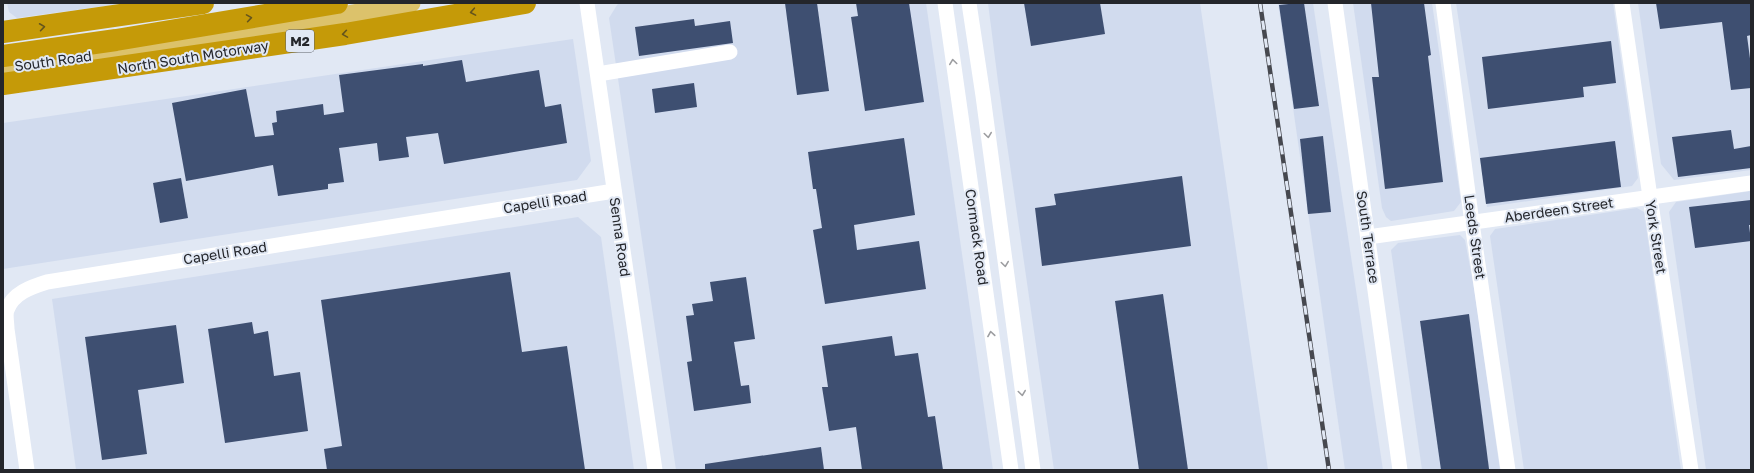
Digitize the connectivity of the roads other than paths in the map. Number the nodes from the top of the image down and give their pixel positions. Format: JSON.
{"nodes":[{"id":1,"x":203,"y":3,"type":"edge"},
{"id":2,"x":338,"y":3,"type":"edge"},
{"id":3,"x":411,"y":3,"type":"edge"},
{"id":4,"x":525,"y":3,"type":"edge"},
{"id":5,"x":587,"y":3,"type":"edge"},
{"id":6,"x":945,"y":3,"type":"edge"},
{"id":7,"x":969,"y":3,"type":"edge"},
{"id":8,"x":1335,"y":3,"type":"edge"},
{"id":9,"x":1443,"y":3,"type":"edge"},
{"id":10,"x":1622,"y":3,"type":"edge"},
{"id":11,"x":3,"y":32,"type":"edge"},
{"id":12,"x":730,"y":52,"type":"dead end"},
{"id":13,"x":3,"y":56,"type":"edge"},
{"id":14,"x":3,"y":68,"type":"edge"},
{"id":15,"x":598,"y":74,"type":"junction"},
{"id":16,"x":75,"y":75,"type":"junction"},
{"id":17,"x":3,"y":84,"type":"edge"},
{"id":18,"x":3,"y":96,"type":"edge"},
{"id":19,"x":983,"y":96,"type":"junction"},
{"id":20,"x":959,"y":100,"type":"junction"},
{"id":21,"x":1751,"y":183,"type":"edge"},
{"id":22,"x":614,"y":191,"type":"junction"},
{"id":23,"x":1650,"y":198,"type":"junction"},
{"id":24,"x":1472,"y":223,"type":"junction"},
{"id":25,"x":1368,"y":237,"type":"junction"},
{"id":26,"x":27,"y":470,"type":"edge"},
{"id":27,"x":655,"y":470,"type":"edge"},
{"id":28,"x":1011,"y":470,"type":"edge"},
{"id":29,"x":1033,"y":470,"type":"edge"},
{"id":30,"x":1400,"y":470,"type":"edge"},
{"id":31,"x":1508,"y":470,"type":"edge"},
{"id":32,"x":1691,"y":470,"type":"edge"}],
"edges":[{"from":11,"to":1,"type":"highway","one_way":true},
{"from":13,"to":2,"type":"highway","name":"North South Motorway","number":"M2","one_way":true},
{"from":3,"to":14,"type":"main road","name":"South Road"},
{"from":4,"to":16,"type":"highway","name":"North South Motorway","number":"M2","one_way":true},
{"from":5,"to":15,"type":"street","name":"Senna Road"},
{"from":20,"to":6,"type":"street","name":"Cormack Road","one_way":true},
{"from":7,"to":19,"type":"street","name":"Cormack Road"},
{"from":8,"to":25,"type":"street","name":"South Terrace"},
{"from":9,"to":24,"type":"street","name":"Leeds Street"},
{"from":10,"to":23,"type":"street","name":"York Street"},
{"from":12,"to":15,"type":"street"},
{"from":15,"to":22,"type":"street","name":"Senna Road"},
{"from":16,"to":17,"type":"highway","name":"North South Motorway","number":"M2"},
{"from":16,"to":18,"type":"highway"},
{"from":19,"to":20,"type":"street"},
{"from":19,"to":29,"type":"street","name":"Cormack Road","one_way":true},
{"from":28,"to":20,"type":"street","name":"Cormack Road","one_way":true},
{"from":21,"to":23,"type":"street","name":"Aberdeen Street"},
{"from":22,"to":26,"type":"street","name":"Capelli Road"},
{"from":22,"to":27,"type":"street","name":"Senna Road"},
{"from":23,"to":24,"type":"street","name":"Aberdeen Street"},
{"from":23,"to":32,"type":"street","name":"York Street"},
{"from":24,"to":25,"type":"street","name":"Aberdeen Street"},
{"from":24,"to":31,"type":"street","name":"Leeds Street"},
{"from":25,"to":30,"type":"street","name":"South Terrace"}]}
